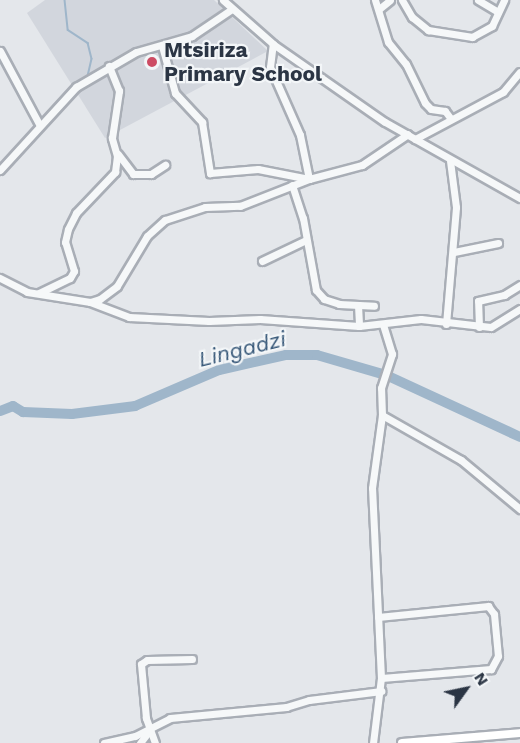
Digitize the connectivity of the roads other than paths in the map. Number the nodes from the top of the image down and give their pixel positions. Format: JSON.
{"nodes":[{"id":1,"x":235,"y":0,"type":"edge"},
{"id":2,"x":375,"y":0,"type":"edge"},
{"id":3,"x":390,"y":0,"type":"edge"},
{"id":4,"x":402,"y":0,"type":"edge"},
{"id":5,"x":478,"y":0,"type":"edge"},
{"id":6,"x":504,"y":0,"type":"edge"},
{"id":7,"x":228,"y":5,"type":"edge"},
{"id":8,"x":379,"y":9,"type":"junction"},
{"id":9,"x":498,"y":12,"type":"junction"},
{"id":10,"x":273,"y":44,"type":"junction"},
{"id":11,"x":162,"y":46,"type":"junction"},
{"id":12,"x":1,"y":55,"type":"edge"},
{"id":13,"x":109,"y":66,"type":"junction"},
{"id":14,"x":520,"y":72,"type":"edge"},
{"id":15,"x":451,"y":119,"type":"junction"},
{"id":16,"x":39,"y":124,"type":"junction"},
{"id":17,"x":408,"y":134,"type":"junction"},
{"id":18,"x":415,"y":139,"type":"junction"},
{"id":19,"x":117,"y":152,"type":"junction"},
{"id":20,"x":450,"y":161,"type":"junction"},
{"id":21,"x":165,"y":165,"type":"dead end"},
{"id":22,"x":0,"y":170,"type":"edge"},
{"id":23,"x":309,"y":179,"type":"junction"},
{"id":24,"x":292,"y":185,"type":"junction"},
{"id":25,"x":520,"y":198,"type":"edge"},
{"id":26,"x":306,"y":240,"type":"junction"},
{"id":27,"x":498,"y":243,"type":"dead end"},
{"id":28,"x":454,"y":252,"type":"junction"},
{"id":29,"x":262,"y":261,"type":"dead end"},
{"id":30,"x":0,"y":278,"type":"edge"},
{"id":31,"x":520,"y":285,"type":"edge"},
{"id":32,"x":37,"y":294,"type":"junction"},
{"id":33,"x":90,"y":302,"type":"junction"},
{"id":34,"x":358,"y":305,"type":"junction"},
{"id":35,"x":374,"y":306,"type":"dead end"},
{"id":36,"x":520,"y":309,"type":"edge"},
{"id":37,"x":383,"y":324,"type":"junction"},
{"id":38,"x":446,"y":324,"type":"junction"},
{"id":39,"x":359,"y":326,"type":"junction"},
{"id":40,"x":480,"y":327,"type":"junction"},
{"id":41,"x":382,"y":415,"type":"junction"},
{"id":42,"x":509,"y":499,"type":"junction"},
{"id":43,"x":520,"y":502,"type":"edge"},
{"id":44,"x":520,"y":509,"type":"edge"},
{"id":45,"x":378,"y":617,"type":"junction"},
{"id":46,"x":192,"y":659,"type":"dead end"},
{"id":47,"x":381,"y":678,"type":"junction"},
{"id":48,"x":381,"y":691,"type":"junction"},
{"id":49,"x":151,"y":729,"type":"junction"},
{"id":50,"x":520,"y":733,"type":"edge"},
{"id":51,"x":104,"y":743,"type":"edge"},
{"id":52,"x":141,"y":743,"type":"edge"},
{"id":53,"x":155,"y":743,"type":"edge"},
{"id":54,"x":373,"y":743,"type":"edge"},
{"id":55,"x":402,"y":743,"type":"edge"}],
"edges":[{"from":1,"to":7,"type":"street"},
{"from":2,"to":8,"type":"street"},
{"from":3,"to":8,"type":"street"},
{"from":4,"to":9,"type":"street"},
{"from":5,"to":9,"type":"street"},
{"from":6,"to":9,"type":"street"},
{"from":7,"to":10,"type":"street"},
{"from":7,"to":11,"type":"street"},
{"from":8,"to":15,"type":"street"},
{"from":10,"to":17,"type":"street"},
{"from":10,"to":23,"type":"street"},
{"from":11,"to":13,"type":"street"},
{"from":11,"to":23,"type":"street"},
{"from":12,"to":16,"type":"street"},
{"from":13,"to":16,"type":"street"},
{"from":13,"to":19,"type":"street"},
{"from":14,"to":15,"type":"street"},
{"from":15,"to":18,"type":"street"},
{"from":16,"to":22,"type":"street"},
{"from":17,"to":18,"type":"street"},
{"from":17,"to":23,"type":"street"},
{"from":18,"to":20,"type":"street"},
{"from":19,"to":21,"type":"street"},
{"from":19,"to":32,"type":"street"},
{"from":20,"to":25,"type":"street"},
{"from":20,"to":28,"type":"street"},
{"from":23,"to":24,"type":"street"},
{"from":24,"to":26,"type":"street"},
{"from":24,"to":33,"type":"street"},
{"from":26,"to":29,"type":"street"},
{"from":26,"to":34,"type":"street"},
{"from":27,"to":28,"type":"street"},
{"from":28,"to":38,"type":"street"},
{"from":30,"to":32,"type":"street"},
{"from":31,"to":40,"type":"street"},
{"from":32,"to":33,"type":"street"},
{"from":33,"to":39,"type":"street"},
{"from":34,"to":35,"type":"street"},
{"from":34,"to":39,"type":"street"},
{"from":36,"to":40,"type":"street"},
{"from":37,"to":38,"type":"street"},
{"from":37,"to":39,"type":"street"},
{"from":37,"to":41,"type":"street"},
{"from":38,"to":40,"type":"street"},
{"from":41,"to":42,"type":"street"},
{"from":41,"to":45,"type":"street"},
{"from":42,"to":43,"type":"street"},
{"from":42,"to":44,"type":"street"},
{"from":45,"to":47,"type":"street"},
{"from":45,"to":47,"type":"street"},
{"from":46,"to":49,"type":"street"},
{"from":47,"to":48,"type":"street"},
{"from":48,"to":49,"type":"street"},
{"from":48,"to":54,"type":"street"},
{"from":49,"to":51,"type":"street"},
{"from":49,"to":52,"type":"street"},
{"from":49,"to":53,"type":"street"},
{"from":50,"to":55,"type":"main road"}]}
